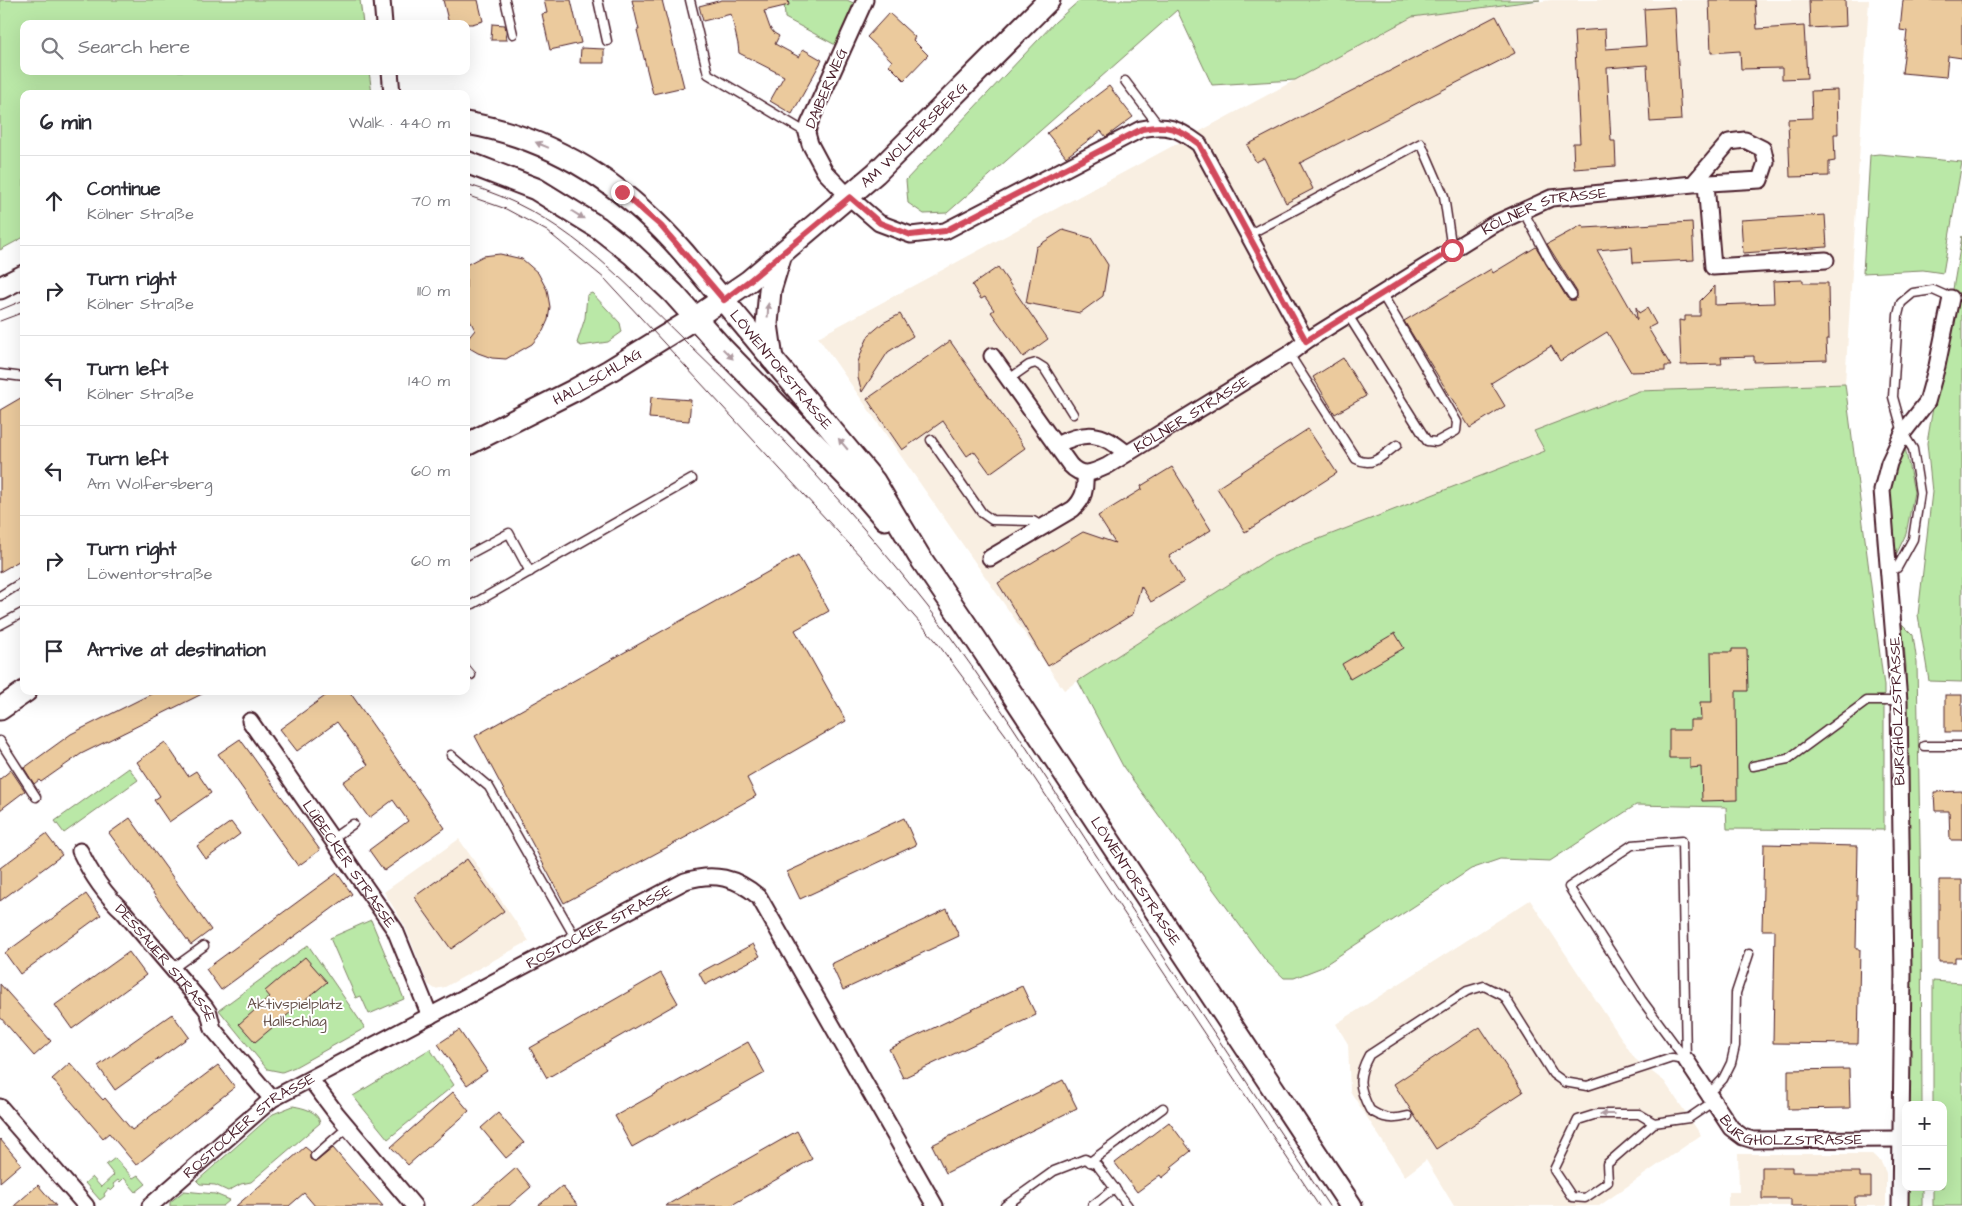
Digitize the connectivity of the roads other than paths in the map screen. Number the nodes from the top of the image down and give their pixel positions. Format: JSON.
{"nodes":[{"id":1,"x":382,"y":0,"type":"edge"},
{"id":2,"x":505,"y":0,"type":"edge"},
{"id":3,"x":598,"y":0,"type":"edge"},
{"id":4,"x":690,"y":0,"type":"edge"},
{"id":5,"x":865,"y":0,"type":"edge"},
{"id":6,"x":1049,"y":0,"type":"edge"},
{"id":7,"x":384,"y":20,"type":"edge"},
{"id":8,"x":513,"y":34,"type":"dead end"},
{"id":9,"x":607,"y":41,"type":"dead end"},
{"id":10,"x":390,"y":75,"type":"edge"},
{"id":11,"x":1125,"y":81,"type":"dead end"},
{"id":12,"x":392,"y":90,"type":"edge"},
{"id":13,"x":470,"y":124,"type":"edge"},
{"id":14,"x":1159,"y":126,"type":"junction"},
{"id":15,"x":807,"y":133,"type":"junction"},
{"id":16,"x":470,"y":164,"type":"edge"},
{"id":17,"x":850,"y":197,"type":"junction"},
{"id":18,"x":1524,"y":211,"type":"junction"},
{"id":19,"x":1248,"y":235,"type":"junction"},
{"id":20,"x":1452,"y":250,"type":"junction"},
{"id":21,"x":781,"y":254,"type":"junction"},
{"id":22,"x":1826,"y":260,"type":"dead end"},
{"id":23,"x":20,"y":278,"type":"edge"},
{"id":24,"x":0,"y":288,"type":"edge"},
{"id":25,"x":1382,"y":294,"type":"junction"},
{"id":26,"x":1572,"y":295,"type":"dead end"},
{"id":27,"x":1951,"y":298,"type":"joint"},
{"id":28,"x":724,"y":300,"type":"junction"},
{"id":29,"x":1348,"y":315,"type":"junction"},
{"id":30,"x":695,"y":318,"type":"junction"},
{"id":31,"x":1306,"y":341,"type":"junction"},
{"id":32,"x":1289,"y":354,"type":"junction"},
{"id":33,"x":992,"y":356,"type":"dead end"},
{"id":34,"x":772,"y":359,"type":"junction"},
{"id":35,"x":0,"y":374,"type":"edge"},
{"id":36,"x":20,"y":376,"type":"edge"},
{"id":37,"x":1009,"y":379,"type":"junction"},
{"id":38,"x":1073,"y":414,"type":"dead end"},
{"id":39,"x":1903,"y":433,"type":"junction"},
{"id":40,"x":931,"y":440,"type":"dead end"},
{"id":41,"x":470,"y":443,"type":"edge"},
{"id":42,"x":1056,"y":445,"type":"junction"},
{"id":43,"x":1397,"y":445,"type":"dead end"},
{"id":44,"x":1126,"y":453,"type":"junction"},
{"id":45,"x":1085,"y":474,"type":"junction"},
{"id":46,"x":692,"y":479,"type":"dead end"},
{"id":47,"x":1043,"y":527,"type":"junction"},
{"id":48,"x":470,"y":554,"type":"edge"},
{"id":49,"x":919,"y":556,"type":"junction"},
{"id":50,"x":990,"y":558,"type":"dead end"},
{"id":51,"x":1888,"y":570,"type":"junction"},
{"id":52,"x":530,"y":572,"type":"junction"},
{"id":53,"x":20,"y":584,"type":"edge"},
{"id":54,"x":0,"y":596,"type":"edge"},
{"id":55,"x":473,"y":604,"type":"dead end"},
{"id":56,"x":20,"y":614,"type":"edge"},
{"id":57,"x":0,"y":626,"type":"edge"},
{"id":58,"x":20,"y":695,"type":"edge"},
{"id":59,"x":1900,"y":700,"type":"junction"},
{"id":60,"x":0,"y":709,"type":"edge"},
{"id":61,"x":250,"y":721,"type":"dead end"},
{"id":62,"x":0,"y":741,"type":"edge"},
{"id":63,"x":1924,"y":746,"type":"dead end"},
{"id":64,"x":1962,"y":746,"type":"edge"},
{"id":65,"x":451,"y":755,"type":"dead end"},
{"id":66,"x":1753,"y":766,"type":"dead end"},
{"id":67,"x":36,"y":797,"type":"dead end"},
{"id":68,"x":353,"y":824,"type":"dead end"},
{"id":69,"x":332,"y":840,"type":"junction"},
{"id":70,"x":80,"y":851,"type":"dead end"},
{"id":71,"x":576,"y":938,"type":"junction"},
{"id":72,"x":204,"y":946,"type":"dead end"},
{"id":73,"x":1749,"y":954,"type":"dead end"},
{"id":74,"x":172,"y":969,"type":"junction"},
{"id":75,"x":430,"y":1016,"type":"junction"},
{"id":76,"x":1686,"y":1060,"type":"junction"},
{"id":77,"x":311,"y":1080,"type":"junction"},
{"id":78,"x":1711,"y":1097,"type":"junction"},
{"id":79,"x":272,"y":1099,"type":"junction"},
{"id":80,"x":0,"y":1107,"type":"edge"},
{"id":81,"x":1163,"y":1108,"type":"dead end"},
{"id":82,"x":1408,"y":1116,"type":"dead end"},
{"id":83,"x":1654,"y":1123,"type":"junction"},
{"id":84,"x":348,"y":1127,"type":"junction"},
{"id":85,"x":1900,"y":1139,"type":"junction"},
{"id":86,"x":315,"y":1156,"type":"dead end"},
{"id":87,"x":1090,"y":1162,"type":"junction"},
{"id":88,"x":1115,"y":1188,"type":"junction"},
{"id":89,"x":86,"y":1206,"type":"edge"},
{"id":90,"x":150,"y":1206,"type":"edge"},
{"id":91,"x":414,"y":1206,"type":"edge"},
{"id":92,"x":935,"y":1206,"type":"edge"},
{"id":93,"x":1006,"y":1206,"type":"edge"},
{"id":94,"x":1092,"y":1206,"type":"edge"},
{"id":95,"x":1128,"y":1206,"type":"edge"},
{"id":96,"x":1351,"y":1206,"type":"edge"},
{"id":97,"x":1900,"y":1206,"type":"edge"}],
"edges":[{"from":1,"to":7,"type":"street"},
{"from":2,"to":8,"type":"lane"},
{"from":3,"to":9,"type":"lane"},
{"from":4,"to":15,"type":"lane"},
{"from":5,"to":15,"type":"street","name":"DAIBERWEG"},
{"from":6,"to":17,"type":"main road","name":"AM WOLFERSBERG"},
{"from":10,"to":12,"type":"street"},
{"from":11,"to":14,"type":"lane"},
{"from":28,"to":13,"type":"main road","name":"LÖWENTORSTRASSE","one_way":true},
{"from":14,"to":17,"type":"street"},
{"from":14,"to":19,"type":"street"},
{"from":15,"to":17,"type":"street","name":"DAIBERWEG"},
{"from":16,"to":30,"type":"main road","name":"LÖWENTORSTRASSE","one_way":true},
{"from":17,"to":21,"type":"main road","name":"AM WOLFERSBERG"},
{"from":18,"to":20,"type":"street","name":"KÖLNER STRASSE"},
{"from":18,"to":22,"type":"street","name":"KÖLNER STRASSE"},
{"from":18,"to":26,"type":"lane"},
{"from":19,"to":20,"type":"lane"},
{"from":19,"to":31,"type":"street"},
{"from":20,"to":25,"type":"street","name":"KÖLNER STRASSE"},
{"from":21,"to":28,"type":"main road","name":"AM WOLFERSBERG"},
{"from":34,"to":21,"type":"main road","one_way":true},
{"from":23,"to":24,"type":"main road"},
{"from":25,"to":29,"type":"street","name":"KÖLNER STRASSE"},
{"from":25,"to":29,"type":"lane"},
{"from":27,"to":39,"type":"street","name":"BURGHOLZSTRASSE"},
{"from":27,"to":39,"type":"lane"},
{"from":28,"to":30,"type":"main road","name":"HALLSCHLAG"},
{"from":28,"to":34,"type":"main road","name":"LÖWENTORSTRASSE"},
{"from":29,"to":31,"type":"street","name":"KÖLNER STRASSE"},
{"from":30,"to":41,"type":"main road","name":"HALLSCHLAG"},
{"from":30,"to":49,"type":"main road","name":"LÖWENTORSTRASSE","one_way":true},
{"from":31,"to":32,"type":"street","name":"KÖLNER STRASSE"},
{"from":32,"to":43,"type":"lane"},
{"from":32,"to":44,"type":"street","name":"KÖLNER STRASSE"},
{"from":33,"to":37,"type":"street"},
{"from":49,"to":34,"type":"main road","name":"LÖWENTORSTRASSE","one_way":true},
{"from":35,"to":36,"type":"lane"},
{"from":37,"to":38,"type":"lane"},
{"from":37,"to":42,"type":"street"},
{"from":39,"to":51,"type":"street","name":"BURGHOLZSTRASSE"},
{"from":39,"to":51,"type":"lane"},
{"from":40,"to":47,"type":"lane"},
{"from":42,"to":44,"type":"street","name":"KÖLNER STRASSE"},
{"from":42,"to":45,"type":"street"},
{"from":44,"to":45,"type":"street","name":"KÖLNER STRASSE"},
{"from":45,"to":47,"type":"street"},
{"from":46,"to":52,"type":"lane"},
{"from":47,"to":50,"type":"street"},
{"from":48,"to":52,"type":"lane"},
{"from":49,"to":96,"type":"main road","name":"LÖWENTORSTRASSE"},
{"from":51,"to":59,"type":"street","name":"BURGHOLZSTRASSE"},
{"from":52,"to":55,"type":"lane"},
{"from":53,"to":54,"type":"lane"},
{"from":56,"to":57,"type":"lane"},
{"from":58,"to":60,"type":"main road"},
{"from":59,"to":66,"type":"lane"},
{"from":59,"to":85,"type":"street","name":"BURGHOLZSTRASSE"},
{"from":61,"to":69,"type":"street","name":"LÜBECKER STRASSE"},
{"from":62,"to":67,"type":"lane"},
{"from":63,"to":64,"type":"lane"},
{"from":65,"to":71,"type":"lane"},
{"from":68,"to":69,"type":"lane"},
{"from":69,"to":75,"type":"street","name":"LÜBECKER STRASSE"},
{"from":70,"to":74,"type":"street","name":"DESSAUER STRASSE"},
{"from":71,"to":75,"type":"street","name":"ROSTOCKER STRASSE"},
{"from":71,"to":92,"type":"street","name":"ROSTOCKER STRASSE"},
{"from":72,"to":74,"type":"lane"},
{"from":73,"to":78,"type":"lane"},
{"from":74,"to":79,"type":"street","name":"DESSAUER STRASSE"},
{"from":75,"to":77,"type":"street","name":"ROSTOCKER STRASSE"},
{"from":76,"to":76,"type":"lane"},
{"from":76,"to":78,"type":"street","name":"BURGHOLZSTRASSE"},
{"from":76,"to":82,"type":"lane"},
{"from":77,"to":79,"type":"street","name":"ROSTOCKER STRASSE"},
{"from":77,"to":84,"type":"street"},
{"from":78,"to":83,"type":"lane"},
{"from":78,"to":85,"type":"street","name":"BURGHOLZSTRASSE"},
{"from":79,"to":90,"type":"street","name":"ROSTOCKER STRASSE"},
{"from":80,"to":89,"type":"street"},
{"from":81,"to":87,"type":"lane"},
{"from":83,"to":83,"type":"lane","one_way":true},
{"from":84,"to":86,"type":"lane"},
{"from":84,"to":91,"type":"street"},
{"from":85,"to":97,"type":"street","name":"BURGHOLZSTRASSE"},
{"from":87,"to":88,"type":"lane"},
{"from":87,"to":93,"type":"lane"},
{"from":88,"to":94,"type":"lane"},
{"from":88,"to":95,"type":"lane"}]}
